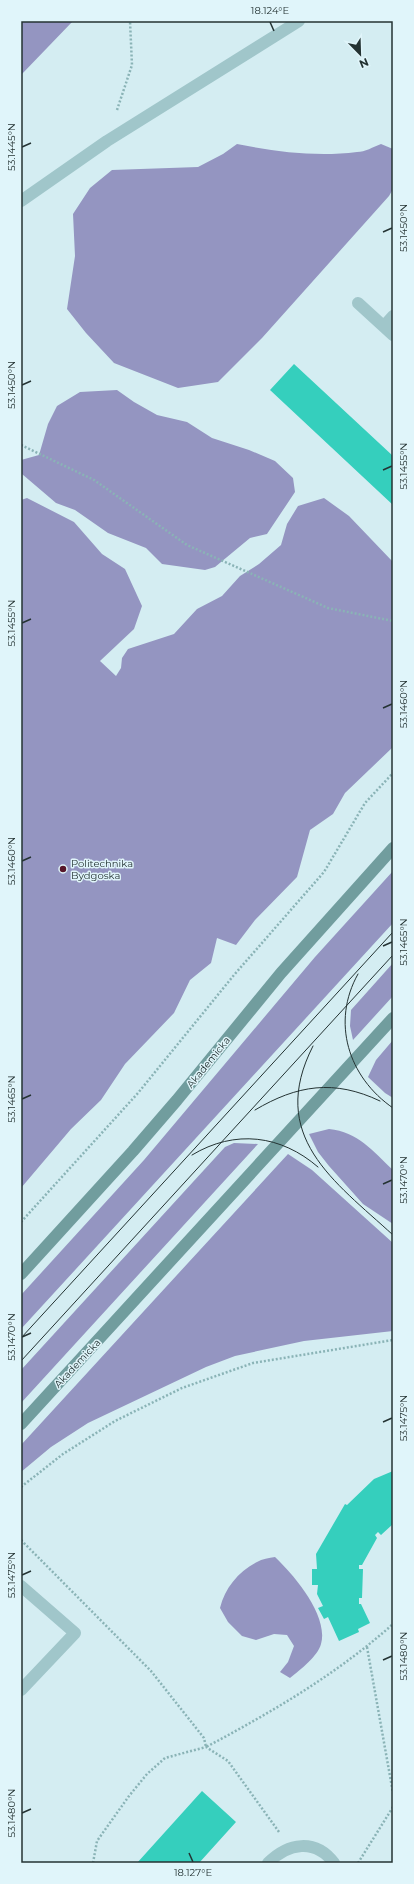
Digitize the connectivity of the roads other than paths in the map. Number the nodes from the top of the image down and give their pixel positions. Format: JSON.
{"nodes":[{"id":1,"x":299,"y":21,"type":"edge"},
{"id":2,"x":21,"y":201,"type":"edge"},
{"id":3,"x":358,"y":303,"type":"dead end"},
{"id":4,"x":393,"y":316,"type":"edge"},
{"id":5,"x":384,"y":326,"type":"junction"},
{"id":6,"x":393,"y":335,"type":"edge"},
{"id":7,"x":393,"y":848,"type":"edge"},
{"id":8,"x":393,"y":1018,"type":"edge"},
{"id":9,"x":21,"y":1274,"type":"edge"},
{"id":10,"x":21,"y":1424,"type":"edge"},
{"id":11,"x":21,"y":1586,"type":"edge"},
{"id":12,"x":21,"y":1690,"type":"edge"},
{"id":13,"x":268,"y":1863,"type":"edge"},
{"id":14,"x":334,"y":1863,"type":"edge"}],
"edges":[{"from":1,"to":2,"type":"street"},
{"from":3,"to":5,"type":"street"},
{"from":4,"to":5,"type":"street"},
{"from":5,"to":6,"type":"street"},
{"from":7,"to":9,"type":"street","name":"Akademicka"},
{"from":8,"to":10,"type":"street","name":"Akademicka"},
{"from":11,"to":12,"type":"street"},
{"from":13,"to":14,"type":"street"}]}
